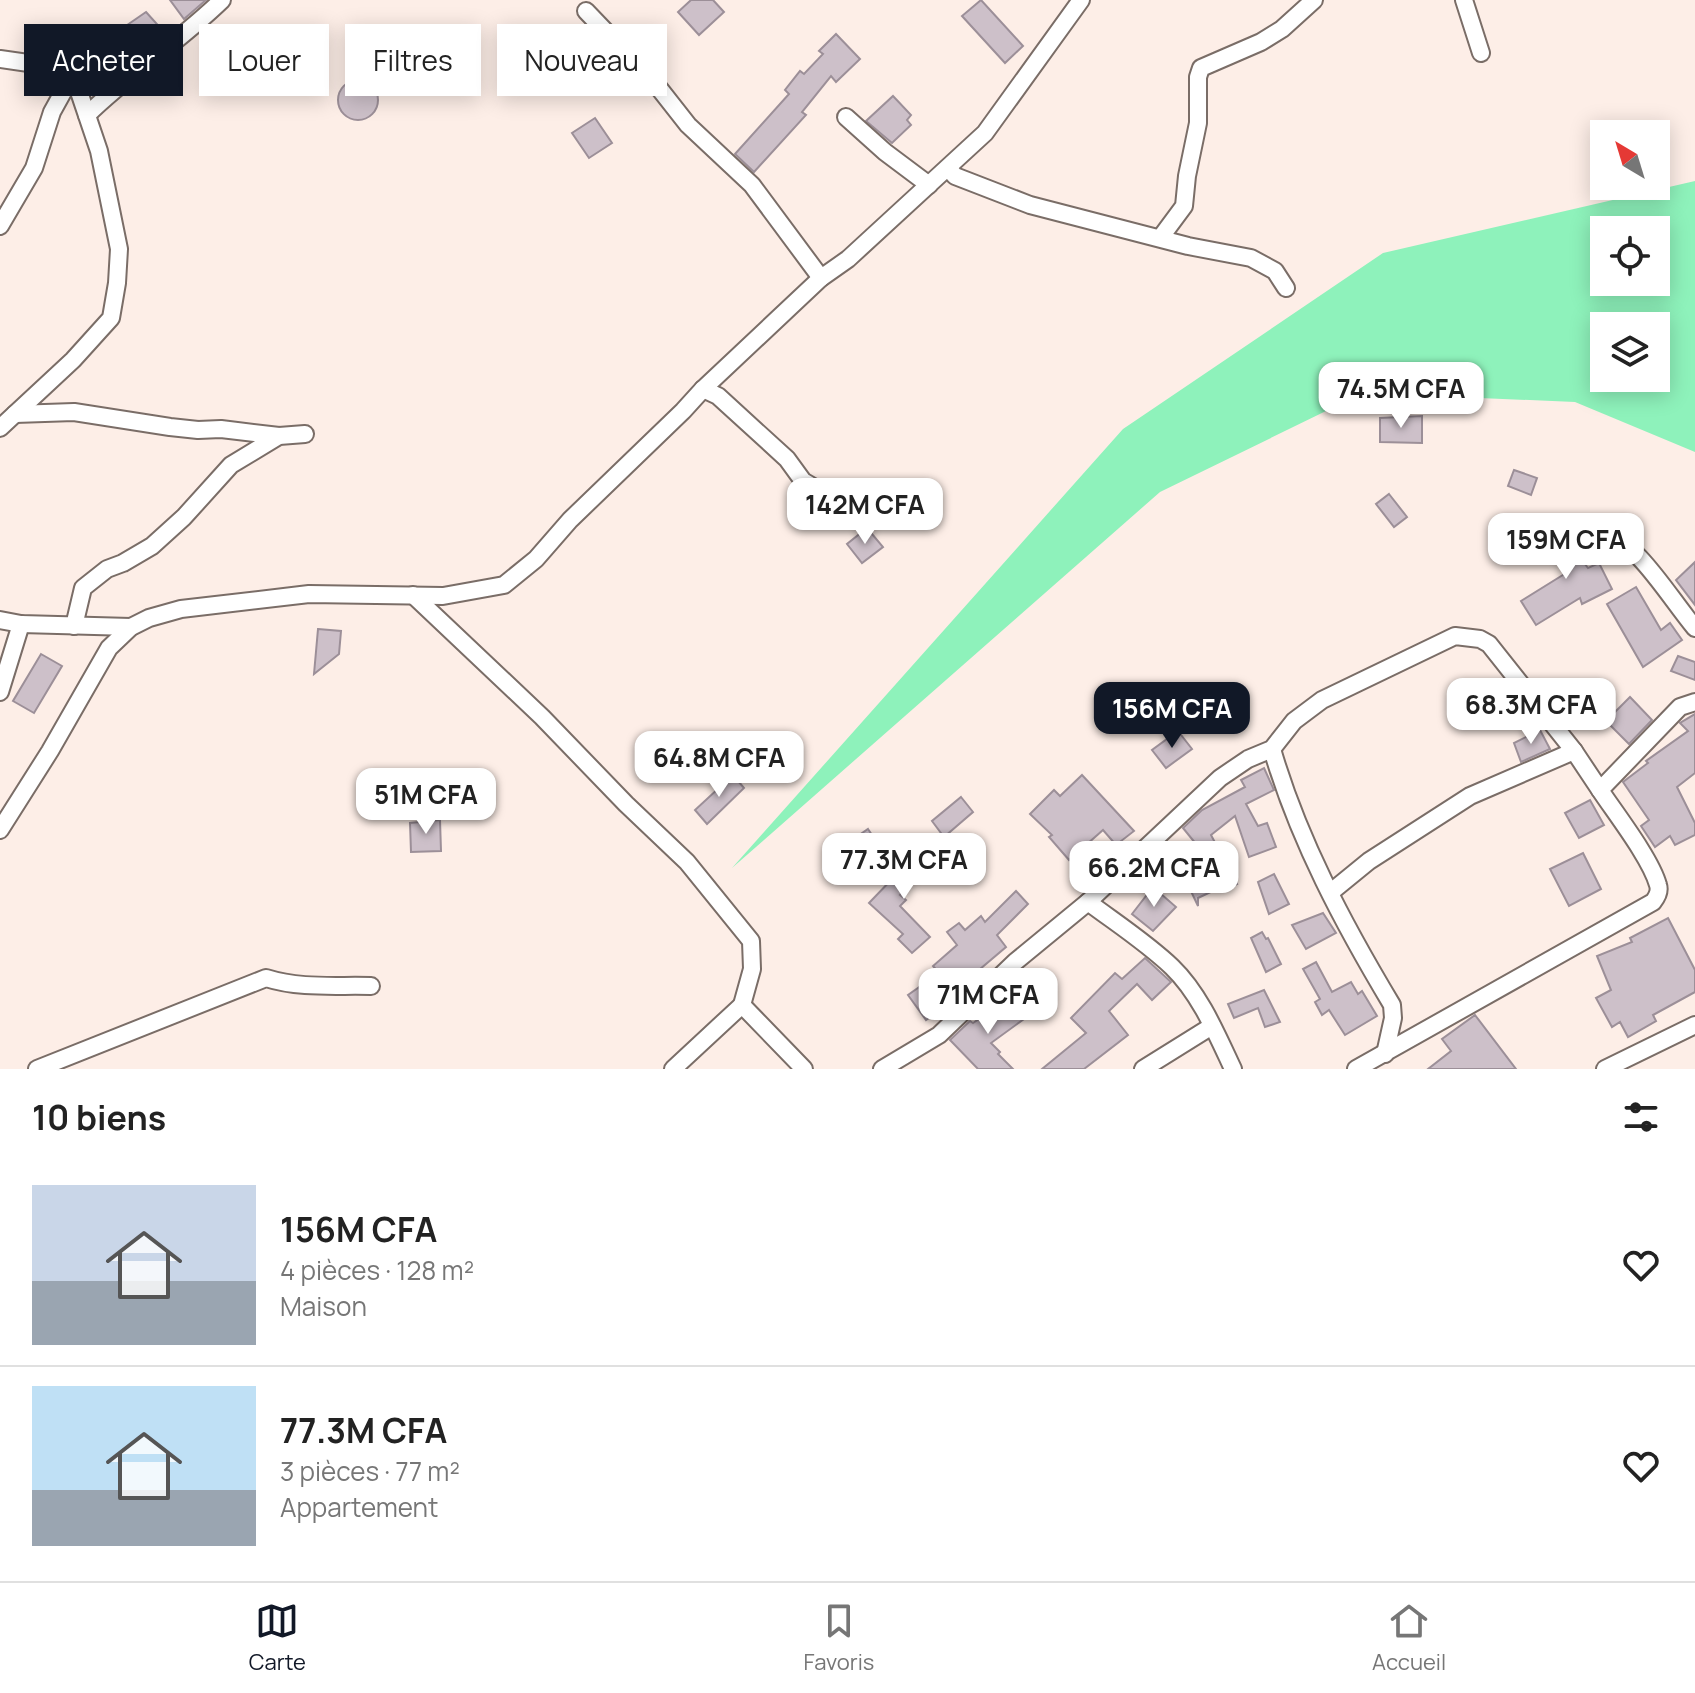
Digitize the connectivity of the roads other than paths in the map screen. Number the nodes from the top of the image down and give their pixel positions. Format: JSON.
{"nodes":[{"id":1,"x":222,"y":0,"type":"edge"},
{"id":2,"x":1314,"y":0,"type":"edge"},
{"id":3,"x":1464,"y":0,"type":"edge"},
{"id":4,"x":1074,"y":3,"type":"edge"},
{"id":5,"x":586,"y":11,"type":"dead end"},
{"id":6,"x":1481,"y":53,"type":"dead end"},
{"id":7,"x":0,"y":59,"type":"edge"},
{"id":8,"x":24,"y":62,"type":"edge"},
{"id":9,"x":61,"y":96,"type":"edge"},
{"id":10,"x":81,"y":96,"type":"edge"},
{"id":11,"x":87,"y":115,"type":"junction"},
{"id":12,"x":846,"y":117,"type":"dead end"},
{"id":13,"x":948,"y":168,"type":"junction"},
{"id":14,"x":929,"y":185,"type":"junction"},
{"id":15,"x":0,"y":226,"type":"edge"},
{"id":16,"x":1161,"y":237,"type":"junction"},
{"id":17,"x":821,"y":278,"type":"junction"},
{"id":18,"x":1286,"y":288,"type":"dead end"},
{"id":19,"x":703,"y":389,"type":"junction"},
{"id":20,"x":15,"y":414,"type":"junction"},
{"id":21,"x":0,"y":428,"type":"edge"},
{"id":22,"x":305,"y":434,"type":"dead end"},
{"id":23,"x":279,"y":436,"type":"junction"},
{"id":24,"x":847,"y":507,"type":"dead end"},
{"id":25,"x":1597,"y":526,"type":"dead end"},
{"id":26,"x":413,"y":595,"type":"junction"},
{"id":27,"x":0,"y":620,"type":"edge"},
{"id":28,"x":21,"y":624,"type":"junction"},
{"id":29,"x":74,"y":626,"type":"junction"},
{"id":30,"x":131,"y":627,"type":"junction"},
{"id":31,"x":1695,"y":628,"type":"edge"},
{"id":32,"x":0,"y":692,"type":"edge"},
{"id":33,"x":1695,"y":702,"type":"edge"},
{"id":34,"x":1272,"y":749,"type":"junction"},
{"id":35,"x":1574,"y":751,"type":"junction"},
{"id":36,"x":1600,"y":790,"type":"junction"},
{"id":37,"x":0,"y":830,"type":"edge"},
{"id":38,"x":1331,"y":892,"type":"junction"},
{"id":39,"x":1088,"y":902,"type":"junction"},
{"id":40,"x":371,"y":986,"type":"dead end"},
{"id":41,"x":742,"y":1005,"type":"junction"},
{"id":42,"x":1695,"y":1025,"type":"edge"},
{"id":43,"x":1212,"y":1026,"type":"junction"},
{"id":44,"x":1385,"y":1054,"type":"junction"},
{"id":45,"x":37,"y":1069,"type":"edge"},
{"id":46,"x":673,"y":1069,"type":"edge"},
{"id":47,"x":804,"y":1069,"type":"edge"},
{"id":48,"x":882,"y":1069,"type":"edge"},
{"id":49,"x":1143,"y":1069,"type":"edge"},
{"id":50,"x":1233,"y":1069,"type":"edge"},
{"id":51,"x":1356,"y":1069,"type":"edge"},
{"id":52,"x":1605,"y":1069,"type":"edge"}],
"edges":[{"from":1,"to":11,"type":"street"},
{"from":2,"to":16,"type":"street"},
{"from":3,"to":6,"type":"street"},
{"from":4,"to":13,"type":"street"},
{"from":5,"to":17,"type":"street"},
{"from":7,"to":8,"type":"street"},
{"from":9,"to":15,"type":"street"},
{"from":10,"to":11,"type":"street"},
{"from":11,"to":20,"type":"street"},
{"from":12,"to":14,"type":"street"},
{"from":13,"to":14,"type":"street"},
{"from":13,"to":16,"type":"street"},
{"from":14,"to":17,"type":"street"},
{"from":16,"to":18,"type":"street"},
{"from":17,"to":19,"type":"street"},
{"from":19,"to":24,"type":"street"},
{"from":19,"to":26,"type":"street"},
{"from":20,"to":21,"type":"street"},
{"from":20,"to":23,"type":"street"},
{"from":22,"to":23,"type":"street"},
{"from":23,"to":29,"type":"street"},
{"from":25,"to":31,"type":"street"},
{"from":26,"to":30,"type":"street"},
{"from":26,"to":41,"type":"street"},
{"from":27,"to":28,"type":"street"},
{"from":28,"to":29,"type":"street"},
{"from":28,"to":32,"type":"street"},
{"from":29,"to":30,"type":"street"},
{"from":30,"to":37,"type":"street"},
{"from":33,"to":36,"type":"street"},
{"from":34,"to":35,"type":"street"},
{"from":34,"to":38,"type":"street"},
{"from":34,"to":39,"type":"street"},
{"from":35,"to":36,"type":"street"},
{"from":35,"to":38,"type":"street"},
{"from":36,"to":44,"type":"street"},
{"from":38,"to":44,"type":"street"},
{"from":39,"to":43,"type":"street"},
{"from":39,"to":48,"type":"street"},
{"from":40,"to":45,"type":"street"},
{"from":41,"to":46,"type":"street"},
{"from":41,"to":47,"type":"street"},
{"from":42,"to":52,"type":"street"},
{"from":43,"to":49,"type":"street"},
{"from":43,"to":50,"type":"street"},
{"from":44,"to":51,"type":"street"}]}
